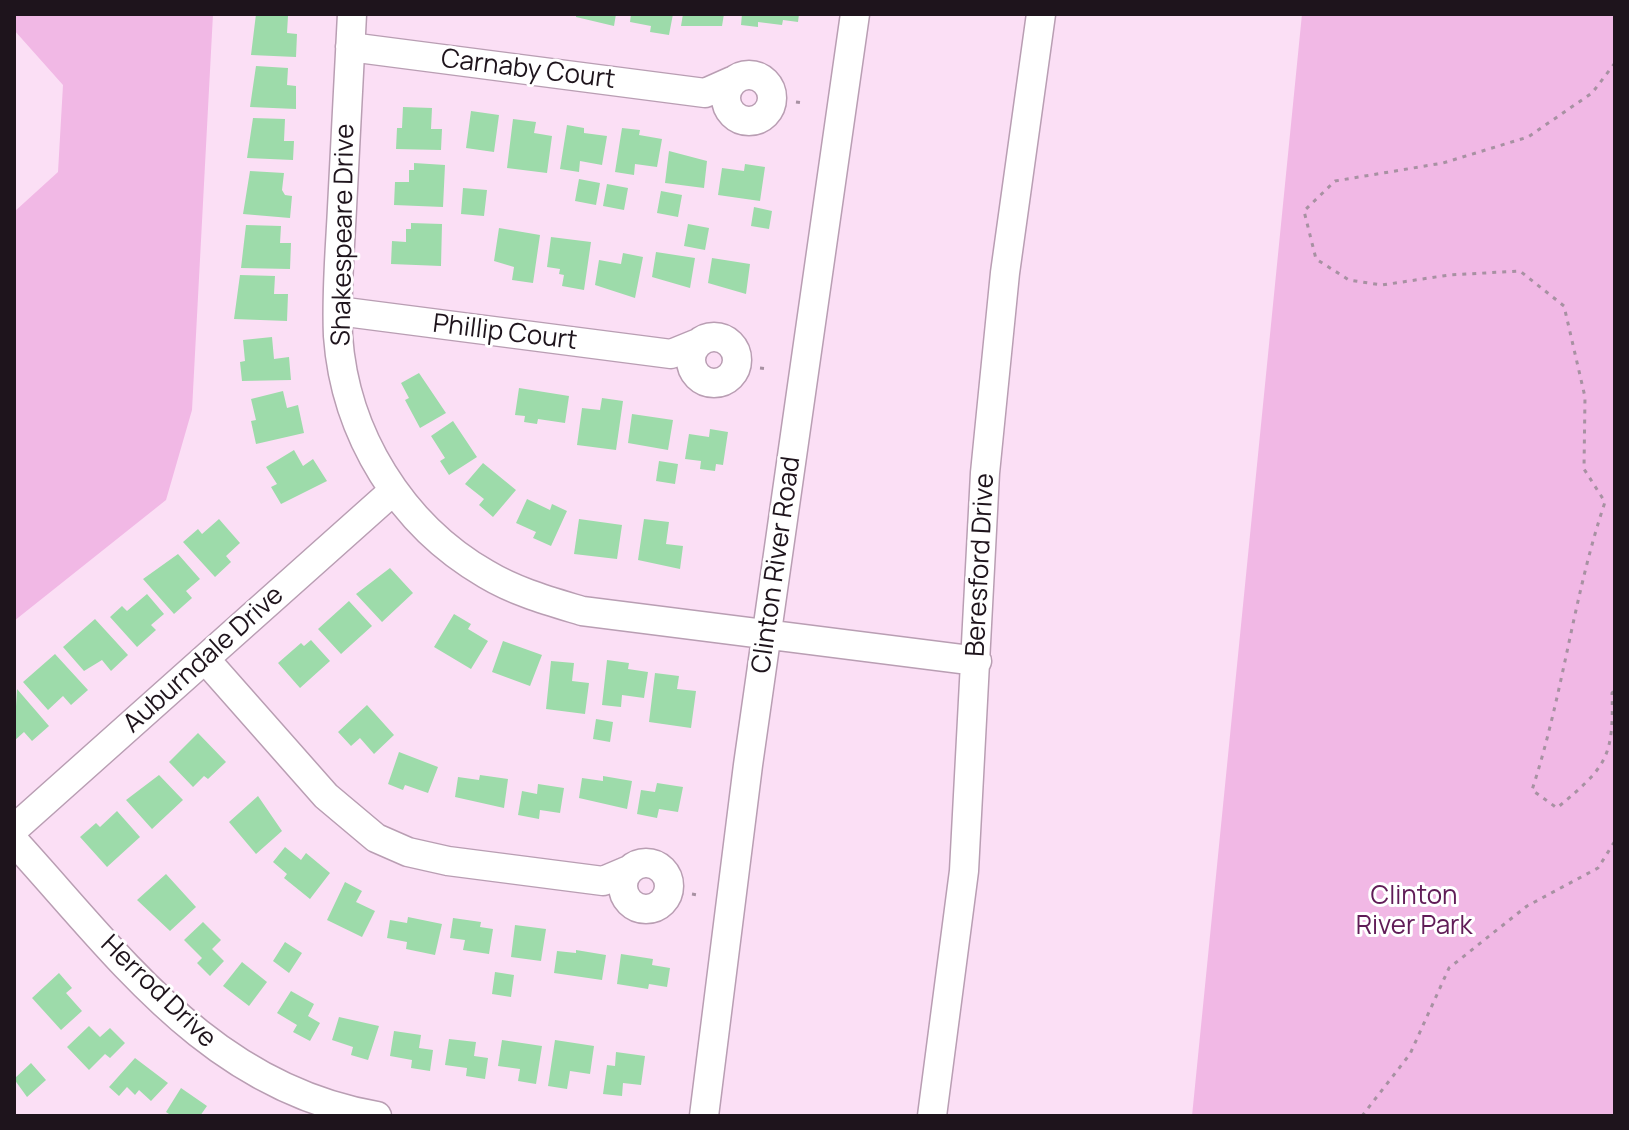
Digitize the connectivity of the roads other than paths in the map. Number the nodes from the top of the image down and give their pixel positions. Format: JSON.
{"nodes":[{"id":1,"x":352,"y":14,"type":"edge"},
{"id":2,"x":855,"y":14,"type":"edge"},
{"id":3,"x":1041,"y":14,"type":"edge"},
{"id":4,"x":350,"y":47,"type":"junction"},
{"id":5,"x":732,"y":81,"type":"junction"},
{"id":6,"x":705,"y":93,"type":"junction"},
{"id":7,"x":729,"y":110,"type":"junction"},
{"id":8,"x":338,"y":311,"type":"junction"},
{"id":9,"x":698,"y":343,"type":"junction"},
{"id":10,"x":671,"y":354,"type":"junction"},
{"id":11,"x":694,"y":372,"type":"junction"},
{"id":12,"x":393,"y":491,"type":"junction"},
{"id":13,"x":768,"y":634,"type":"junction"},
{"id":14,"x":205,"y":659,"type":"junction"},
{"id":15,"x":977,"y":661,"type":"junction"},
{"id":16,"x":14,"y":829,"type":"edge"},
{"id":17,"x":14,"y":841,"type":"edge"},
{"id":18,"x":629,"y":870,"type":"junction"},
{"id":19,"x":603,"y":881,"type":"junction"},
{"id":20,"x":626,"y":899,"type":"junction"},
{"id":21,"x":377,"y":1116,"type":"edge"},
{"id":22,"x":704,"y":1116,"type":"edge"},
{"id":23,"x":932,"y":1116,"type":"edge"}],
"edges":[{"from":1,"to":4,"type":"street","name":"Shakespeare Drive"},
{"from":2,"to":13,"type":"street","name":"Clinton River Road"},
{"from":3,"to":15,"type":"street","name":"Beresford Drive"},
{"from":4,"to":6,"type":"street","name":"Carnaby Court"},
{"from":4,"to":8,"type":"street","name":"Shakespeare Drive"},
{"from":5,"to":6,"type":"street"},
{"from":5,"to":7,"type":"street"},
{"from":5,"to":7,"type":"street","name":"Carnaby Court"},
{"from":6,"to":7,"type":"street","name":"Carnaby Court"},
{"from":8,"to":10,"type":"street","name":"Phillip Court"},
{"from":8,"to":12,"type":"street","name":"Shakespeare Drive"},
{"from":9,"to":10,"type":"street","name":"Phillip Court"},
{"from":9,"to":11,"type":"street"},
{"from":9,"to":11,"type":"street"},
{"from":10,"to":11,"type":"street"},
{"from":12,"to":13,"type":"street","name":"Shakespeare Drive"},
{"from":12,"to":14,"type":"street","name":"Auburndale Drive"},
{"from":13,"to":15,"type":"street","name":"Shakespeare Drive"},
{"from":13,"to":22,"type":"street","name":"Clinton River Road"},
{"from":14,"to":16,"type":"street","name":"Auburndale Drive"},
{"from":14,"to":19,"type":"street"},
{"from":15,"to":23,"type":"street","name":"Beresford Drive"},
{"from":17,"to":21,"type":"street","name":"Herrod Drive"},
{"from":18,"to":19,"type":"street"},
{"from":18,"to":20,"type":"street"},
{"from":18,"to":20,"type":"street"},
{"from":19,"to":20,"type":"street"}]}
